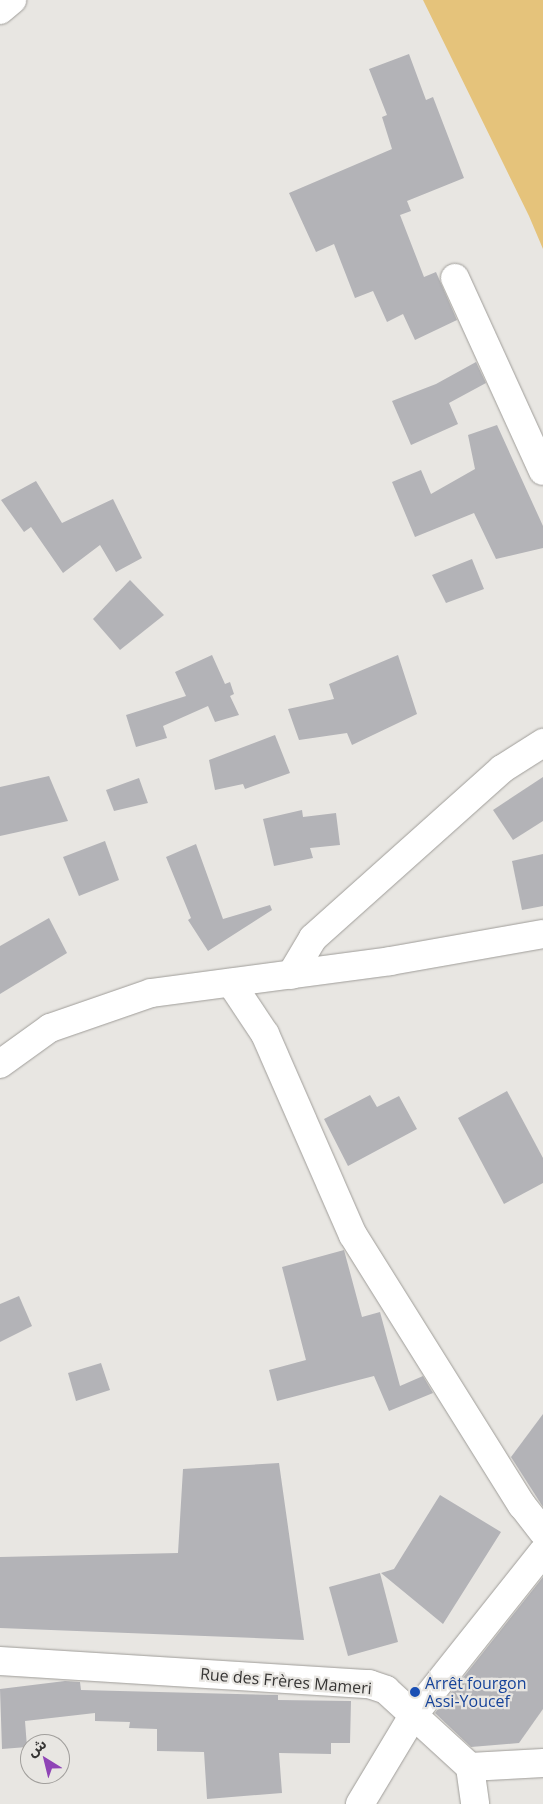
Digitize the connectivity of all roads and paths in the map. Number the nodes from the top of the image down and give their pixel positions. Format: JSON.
{"nodes":[{"id":1,"x":12,"y":0,"type":"edge"},
{"id":2,"x":0,"y":10,"type":"edge"},
{"id":3,"x":455,"y":278,"type":"dead end"},
{"id":4,"x":543,"y":471,"type":"edge"},
{"id":5,"x":543,"y":743,"type":"edge"},
{"id":6,"x":543,"y":934,"type":"edge"},
{"id":7,"x":291,"y":975,"type":"junction"},
{"id":8,"x":231,"y":983,"type":"junction"},
{"id":9,"x":0,"y":1064,"type":"edge"},
{"id":10,"x":543,"y":1532,"type":"edge"},
{"id":11,"x":543,"y":1552,"type":"edge"},
{"id":12,"x":0,"y":1662,"type":"edge"},
{"id":13,"x":414,"y":1714,"type":"junction"},
{"id":14,"x":543,"y":1763,"type":"edge"},
{"id":15,"x":470,"y":1767,"type":"junction"},
{"id":16,"x":360,"y":1804,"type":"edge"},
{"id":17,"x":475,"y":1804,"type":"edge"}],
"edges":[{"from":1,"to":2,"type":"street"},
{"from":3,"to":4,"type":"street"},
{"from":5,"to":7,"type":"street"},
{"from":6,"to":7,"type":"street"},
{"from":7,"to":8,"type":"street"},
{"from":8,"to":9,"type":"street"},
{"from":8,"to":10,"type":"street"},
{"from":11,"to":13,"type":"street"},
{"from":12,"to":13,"type":"street","name":"Rue des Frères Mameri"},
{"from":13,"to":15,"type":"street","name":"Rue des Frères Mameri"},
{"from":13,"to":16,"type":"street"},
{"from":14,"to":15,"type":"street"},
{"from":15,"to":17,"type":"street"}]}
